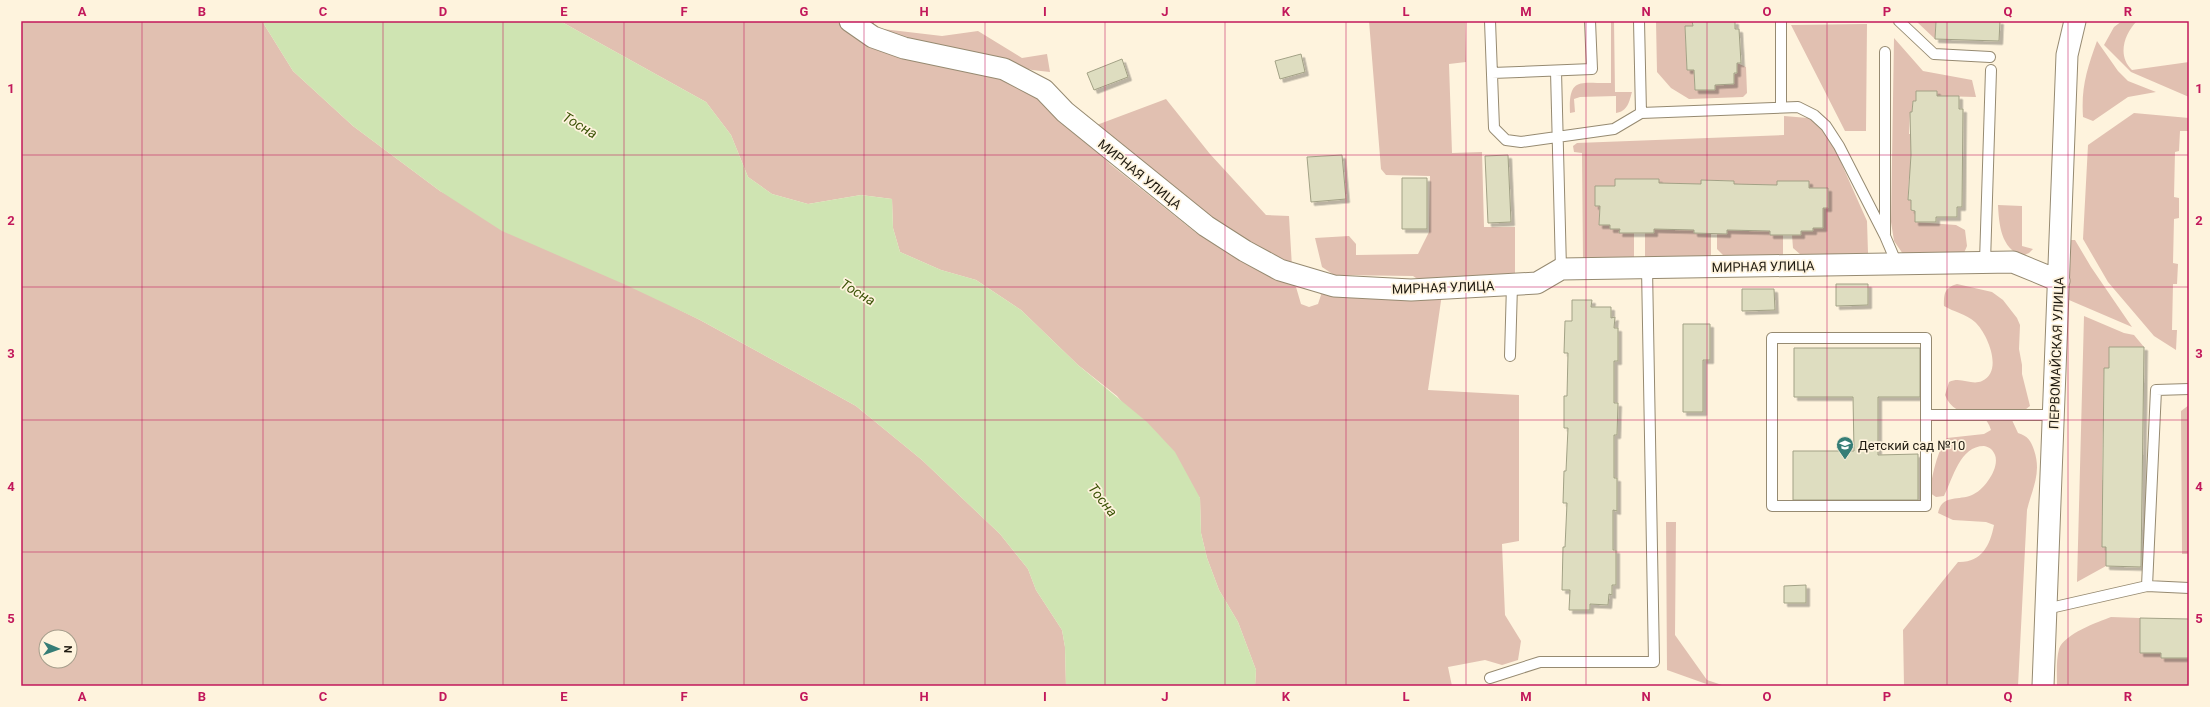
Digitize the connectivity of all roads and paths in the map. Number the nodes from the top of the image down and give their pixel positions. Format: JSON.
{"nodes":[{"id":1,"x":850,"y":21,"type":"edge"},
{"id":2,"x":1490,"y":21,"type":"edge"},
{"id":3,"x":1590,"y":21,"type":"edge"},
{"id":4,"x":1639,"y":21,"type":"edge"},
{"id":5,"x":1780,"y":21,"type":"edge"},
{"id":6,"x":1899,"y":21,"type":"edge"},
{"id":7,"x":2075,"y":21,"type":"edge"},
{"id":8,"x":1885,"y":52,"type":"dead end"},
{"id":9,"x":1990,"y":57,"type":"dead end"},
{"id":10,"x":1991,"y":70,"type":"dead end"},
{"id":11,"x":1556,"y":71,"type":"junction"},
{"id":12,"x":1492,"y":73,"type":"junction"},
{"id":13,"x":1781,"y":107,"type":"junction"},
{"id":14,"x":1641,"y":113,"type":"junction"},
{"id":15,"x":1558,"y":137,"type":"junction"},
{"id":16,"x":1885,"y":236,"type":"junction"},
{"id":17,"x":1985,"y":262,"type":"junction"},
{"id":18,"x":1896,"y":264,"type":"junction"},
{"id":19,"x":1647,"y":268,"type":"junction"},
{"id":20,"x":1561,"y":269,"type":"junction"},
{"id":21,"x":2058,"y":281,"type":"junction"},
{"id":22,"x":1512,"y":285,"type":"junction"},
{"id":23,"x":1510,"y":356,"type":"dead end"},
{"id":24,"x":2189,"y":390,"type":"edge"},
{"id":25,"x":1926,"y":415,"type":"junction"},
{"id":26,"x":2053,"y":415,"type":"junction"},
{"id":27,"x":2147,"y":586,"type":"junction"},
{"id":28,"x":2189,"y":588,"type":"edge"},
{"id":29,"x":2046,"y":608,"type":"junction"},
{"id":30,"x":1490,"y":678,"type":"dead end"},
{"id":31,"x":2043,"y":686,"type":"edge"}],
"edges":[{"from":1,"to":22,"type":"street","name":"МИРНАЯ УЛИЦА"},
{"from":2,"to":12,"type":"lane"},
{"from":3,"to":11,"type":"lane"},
{"from":4,"to":14,"type":"lane"},
{"from":5,"to":13,"type":"lane"},
{"from":6,"to":9,"type":"lane"},
{"from":7,"to":21,"type":"street","name":"ПЕРВОМАЙСКАЯ УЛИЦА"},
{"from":8,"to":16,"type":"lane"},
{"from":10,"to":17,"type":"lane"},
{"from":11,"to":12,"type":"lane"},
{"from":11,"to":15,"type":"lane"},
{"from":12,"to":15,"type":"lane"},
{"from":13,"to":14,"type":"lane"},
{"from":13,"to":16,"type":"lane"},
{"from":14,"to":15,"type":"lane"},
{"from":15,"to":20,"type":"lane"},
{"from":16,"to":18,"type":"lane"},
{"from":17,"to":18,"type":"street","name":"МИРНАЯ УЛИЦА"},
{"from":17,"to":21,"type":"street","name":"МИРНАЯ УЛИЦА"},
{"from":18,"to":19,"type":"street","name":"МИРНАЯ УЛИЦА"},
{"from":19,"to":20,"type":"street","name":"МИРНАЯ УЛИЦА"},
{"from":19,"to":30,"type":"lane"},
{"from":20,"to":22,"type":"street","name":"МИРНАЯ УЛИЦА"},
{"from":21,"to":26,"type":"street","name":"ПЕРВОМАЙСКАЯ УЛИЦА"},
{"from":22,"to":23,"type":"lane"},
{"from":24,"to":27,"type":"lane"},
{"from":25,"to":25,"type":"lane"},
{"from":25,"to":26,"type":"lane"},
{"from":26,"to":29,"type":"street","name":"ПЕРВОМАЙСКАЯ УЛИЦА"},
{"from":27,"to":28,"type":"lane"},
{"from":27,"to":29,"type":"lane"},
{"from":29,"to":31,"type":"street","name":"ПЕРВОМАЙСКАЯ УЛИЦА"}]}
